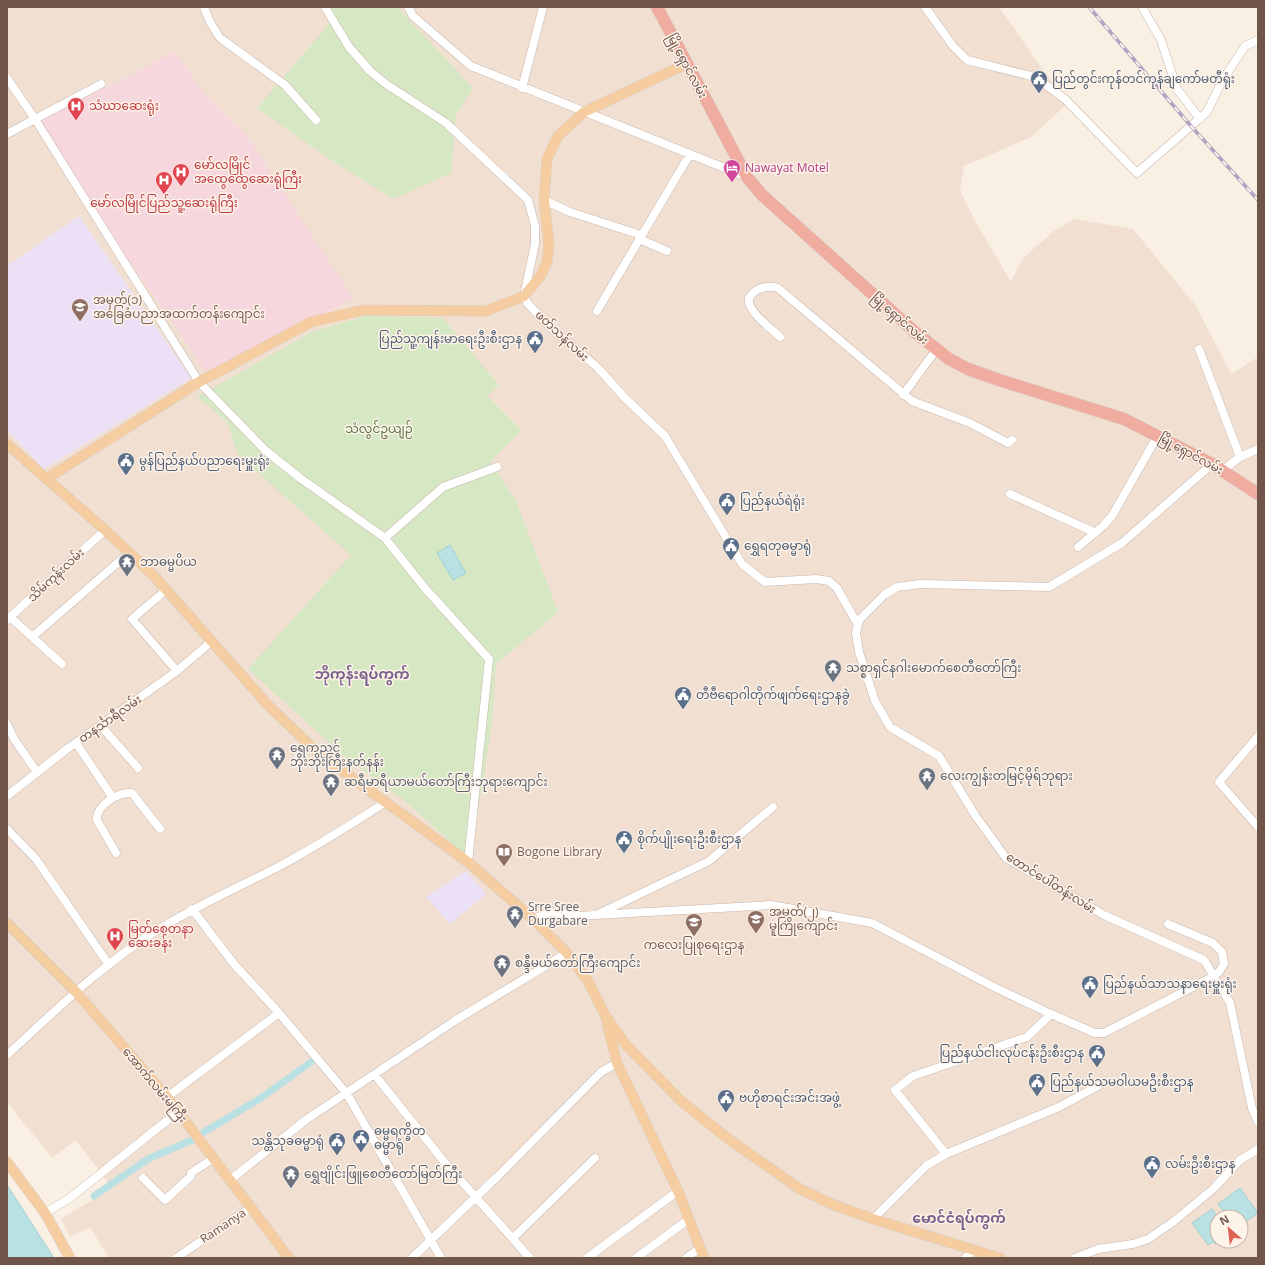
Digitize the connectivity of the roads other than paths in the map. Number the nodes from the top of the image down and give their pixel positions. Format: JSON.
{"nodes":[{"id":1,"x":204,"y":7,"type":"edge"},
{"id":2,"x":324,"y":7,"type":"edge"},
{"id":3,"x":408,"y":7,"type":"edge"},
{"id":4,"x":543,"y":7,"type":"edge"},
{"id":5,"x":657,"y":7,"type":"edge"},
{"id":6,"x":925,"y":7,"type":"edge"},
{"id":7,"x":1142,"y":7,"type":"edge"},
{"id":8,"x":1258,"y":40,"type":"edge"},
{"id":9,"x":686,"y":64,"type":"junction"},
{"id":10,"x":7,"y":78,"type":"edge"},
{"id":11,"x":100,"y":84,"type":"dead end"},
{"id":12,"x":522,"y":88,"type":"junction"},
{"id":13,"x":584,"y":112,"type":"junction"},
{"id":14,"x":35,"y":119,"type":"junction"},
{"id":15,"x":1200,"y":119,"type":"junction"},
{"id":16,"x":316,"y":120,"type":"dead end"},
{"id":17,"x":7,"y":134,"type":"edge"},
{"id":18,"x":690,"y":154,"type":"junction"},
{"id":19,"x":747,"y":177,"type":"junction"},
{"id":20,"x":544,"y":200,"type":"junction"},
{"id":21,"x":640,"y":237,"type":"junction"},
{"id":22,"x":667,"y":251,"type":"dead end"},
{"id":23,"x":524,"y":296,"type":"junction"},
{"id":24,"x":597,"y":311,"type":"dead end"},
{"id":25,"x":780,"y":337,"type":"dead end"},
{"id":26,"x":1199,"y":349,"type":"dead end"},
{"id":27,"x":936,"y":350,"type":"junction"},
{"id":28,"x":199,"y":382,"type":"junction"},
{"id":29,"x":903,"y":394,"type":"junction"},
{"id":30,"x":1158,"y":435,"type":"junction"},
{"id":31,"x":1012,"y":440,"type":"dead end"},
{"id":32,"x":7,"y":444,"type":"edge"},
{"id":33,"x":1258,"y":448,"type":"edge"},
{"id":34,"x":1240,"y":457,"type":"junction"},
{"id":35,"x":1212,"y":464,"type":"junction"},
{"id":36,"x":496,"y":467,"type":"dead end"},
{"id":37,"x":1222,"y":471,"type":"junction"},
{"id":38,"x":46,"y":479,"type":"junction"},
{"id":39,"x":1010,"y":494,"type":"dead end"},
{"id":40,"x":1258,"y":494,"type":"edge"},
{"id":41,"x":105,"y":530,"type":"junction"},
{"id":42,"x":1094,"y":532,"type":"junction"},
{"id":43,"x":385,"y":538,"type":"junction"},
{"id":44,"x":1078,"y":547,"type":"dead end"},
{"id":45,"x":129,"y":553,"type":"junction"},
{"id":46,"x":166,"y":590,"type":"junction"},
{"id":47,"x":8,"y":619,"type":"edge"},
{"id":48,"x":857,"y":623,"type":"junction"},
{"id":49,"x":32,"y":637,"type":"junction"},
{"id":50,"x":212,"y":641,"type":"junction"},
{"id":51,"x":62,"y":664,"type":"dead end"},
{"id":52,"x":177,"y":671,"type":"junction"},
{"id":53,"x":7,"y":724,"type":"edge"},
{"id":54,"x":101,"y":726,"type":"junction"},
{"id":55,"x":1258,"y":736,"type":"edge"},
{"id":56,"x":76,"y":743,"type":"junction"},
{"id":57,"x":138,"y":768,"type":"dead end"},
{"id":58,"x":37,"y":772,"type":"junction"},
{"id":59,"x":7,"y":796,"type":"edge"},
{"id":60,"x":113,"y":798,"type":"junction"},
{"id":61,"x":386,"y":802,"type":"junction"},
{"id":62,"x":773,"y":807,"type":"dead end"},
{"id":63,"x":1258,"y":827,"type":"edge"},
{"id":64,"x":7,"y":829,"type":"edge"},
{"id":65,"x":160,"y":829,"type":"dead end"},
{"id":66,"x":116,"y":853,"type":"dead end"},
{"id":67,"x":468,"y":862,"type":"junction"},
{"id":68,"x":192,"y":909,"type":"junction"},
{"id":69,"x":597,"y":915,"type":"junction"},
{"id":70,"x":533,"y":919,"type":"junction"},
{"id":71,"x":7,"y":923,"type":"edge"},
{"id":72,"x":1168,"y":924,"type":"dead end"},
{"id":73,"x":567,"y":953,"type":"junction"},
{"id":74,"x":109,"y":965,"type":"junction"},
{"id":75,"x":1214,"y":976,"type":"junction"},
{"id":76,"x":76,"y":992,"type":"junction"},
{"id":77,"x":279,"y":1013,"type":"junction"},
{"id":78,"x":1051,"y":1014,"type":"junction"},
{"id":79,"x":606,"y":1017,"type":"junction"},
{"id":80,"x":7,"y":1055,"type":"edge"},
{"id":81,"x":617,"y":1064,"type":"junction"},
{"id":82,"x":375,"y":1075,"type":"junction"},
{"id":83,"x":1098,"y":1086,"type":"dead end"},
{"id":84,"x":347,"y":1094,"type":"junction"},
{"id":85,"x":167,"y":1097,"type":"junction"},
{"id":86,"x":179,"y":1111,"type":"junction"},
{"id":87,"x":1258,"y":1122,"type":"edge"},
{"id":88,"x":1258,"y":1149,"type":"edge"},
{"id":89,"x":946,"y":1154,"type":"junction"},
{"id":90,"x":214,"y":1158,"type":"junction"},
{"id":91,"x":595,"y":1158,"type":"dead end"},
{"id":92,"x":7,"y":1162,"type":"edge"},
{"id":93,"x":143,"y":1178,"type":"dead end"},
{"id":94,"x":230,"y":1180,"type":"junction"},
{"id":95,"x":678,"y":1191,"type":"junction"},
{"id":96,"x":475,"y":1197,"type":"junction"},
{"id":97,"x":250,"y":1208,"type":"junction"},
{"id":98,"x":45,"y":1213,"type":"junction"},
{"id":99,"x":689,"y":1219,"type":"junction"},
{"id":100,"x":873,"y":1219,"type":"junction"},
{"id":101,"x":431,"y":1238,"type":"junction"},
{"id":102,"x":513,"y":1238,"type":"junction"},
{"id":103,"x":700,"y":1248,"type":"junction"},
{"id":104,"x":969,"y":1254,"type":"edge"},
{"id":105,"x":70,"y":1258,"type":"edge"},
{"id":106,"x":176,"y":1258,"type":"edge"},
{"id":107,"x":290,"y":1258,"type":"edge"},
{"id":108,"x":412,"y":1258,"type":"edge"},
{"id":109,"x":441,"y":1258,"type":"edge"},
{"id":110,"x":530,"y":1258,"type":"edge"},
{"id":111,"x":587,"y":1258,"type":"edge"},
{"id":112,"x":636,"y":1258,"type":"edge"},
{"id":113,"x":686,"y":1258,"type":"edge"},
{"id":114,"x":704,"y":1258,"type":"edge"},
{"id":115,"x":1000,"y":1258,"type":"edge"},
{"id":116,"x":1075,"y":1258,"type":"edge"}],
"edges":[{"from":1,"to":16,"type":"street"},
{"from":2,"to":23,"type":"street"},
{"from":3,"to":12,"type":"street"},
{"from":4,"to":12,"type":"street"},
{"from":5,"to":9,"type":"highway","name":"မြို့ရှောင်လမ်း"},
{"from":6,"to":15,"type":"street"},
{"from":7,"to":15,"type":"street"},
{"from":8,"to":15,"type":"street"},
{"from":9,"to":13,"type":"main road"},
{"from":9,"to":19,"type":"highway","name":"မြို့ရှောင်လမ်း"},
{"from":10,"to":14,"type":"street"},
{"from":11,"to":14,"type":"street"},
{"from":12,"to":13,"type":"street"},
{"from":13,"to":18,"type":"street"},
{"from":13,"to":20,"type":"main road"},
{"from":14,"to":17,"type":"street"},
{"from":14,"to":28,"type":"street"},
{"from":18,"to":19,"type":"street"},
{"from":18,"to":21,"type":"street"},
{"from":19,"to":27,"type":"highway","name":"မြို့ရှောင်လမ်း"},
{"from":20,"to":21,"type":"street"},
{"from":20,"to":23,"type":"main road"},
{"from":21,"to":22,"type":"street"},
{"from":21,"to":24,"type":"street"},
{"from":23,"to":28,"type":"main road"},
{"from":23,"to":48,"type":"street","name":"ဖတ်သန်လမ်း"},
{"from":25,"to":29,"type":"street"},
{"from":26,"to":34,"type":"street"},
{"from":27,"to":29,"type":"street"},
{"from":27,"to":30,"type":"highway","name":"မြို့ရှောင်လမ်း"},
{"from":28,"to":38,"type":"main road"},
{"from":28,"to":43,"type":"street"},
{"from":29,"to":31,"type":"street"},
{"from":30,"to":35,"type":"highway","name":"မြို့ရှောင်လမ်း"},
{"from":30,"to":42,"type":"street"},
{"from":32,"to":38,"type":"main road"},
{"from":33,"to":34,"type":"street"},
{"from":34,"to":37,"type":"street"},
{"from":35,"to":37,"type":"highway","name":"မြို့ရှောင်လမ်း"},
{"from":35,"to":48,"type":"street"},
{"from":36,"to":43,"type":"street"},
{"from":37,"to":40,"type":"highway","name":"မြို့ရှောင်လမ်း"},
{"from":38,"to":41,"type":"main road"},
{"from":39,"to":42,"type":"street"},
{"from":41,"to":45,"type":"main road"},
{"from":41,"to":47,"type":"street","name":"သိမ်ကုန်းလမ်း"},
{"from":42,"to":44,"type":"street"},
{"from":43,"to":67,"type":"street"},
{"from":45,"to":46,"type":"main road"},
{"from":45,"to":49,"type":"street"},
{"from":46,"to":50,"type":"main road"},
{"from":46,"to":52,"type":"street"},
{"from":47,"to":49,"type":"street"},
{"from":48,"to":75,"type":"street","name":"တောင်ပေါ်တန်းလမ်း"},
{"from":49,"to":51,"type":"street"},
{"from":50,"to":52,"type":"street","name":"တနင်္သာရီလမ်း"},
{"from":50,"to":61,"type":"main road"},
{"from":52,"to":54,"type":"street","name":"တနင်္သာရီလမ်း"},
{"from":53,"to":58,"type":"street"},
{"from":54,"to":56,"type":"street","name":"တနင်္သာရီလမ်း"},
{"from":54,"to":57,"type":"street"},
{"from":55,"to":63,"type":"street"},
{"from":56,"to":58,"type":"street","name":"တနင်္သာရီလမ်း"},
{"from":56,"to":60,"type":"street"},
{"from":58,"to":59,"type":"street","name":"တနင်္သာရီလမ်း"},
{"from":60,"to":65,"type":"street"},
{"from":60,"to":66,"type":"street"},
{"from":61,"to":67,"type":"main road"},
{"from":61,"to":68,"type":"street"},
{"from":62,"to":69,"type":"street"},
{"from":64,"to":74,"type":"street"},
{"from":67,"to":70,"type":"main road"},
{"from":68,"to":74,"type":"street"},
{"from":68,"to":77,"type":"street"},
{"from":69,"to":70,"type":"street"},
{"from":69,"to":78,"type":"street"},
{"from":70,"to":73,"type":"main road"},
{"from":71,"to":76,"type":"main road","name":"အောက်လမ်းမကြီး"},
{"from":72,"to":75,"type":"street"},
{"from":73,"to":79,"type":"main road"},
{"from":73,"to":82,"type":"street"},
{"from":74,"to":76,"type":"street"},
{"from":75,"to":78,"type":"street"},
{"from":75,"to":87,"type":"street","name":"တောင်ပေါ်တန်းလမ်း"},
{"from":76,"to":80,"type":"street"},
{"from":76,"to":85,"type":"main road","name":"အောက်လမ်းမကြီး"},
{"from":77,"to":84,"type":"street"},
{"from":77,"to":85,"type":"street"},
{"from":78,"to":89,"type":"street"},
{"from":79,"to":81,"type":"main road"},
{"from":79,"to":100,"type":"main road"},
{"from":81,"to":95,"type":"main road"},
{"from":81,"to":96,"type":"street"},
{"from":82,"to":84,"type":"street"},
{"from":82,"to":96,"type":"street"},
{"from":83,"to":89,"type":"street"},
{"from":84,"to":94,"type":"street"},
{"from":84,"to":101,"type":"street"},
{"from":85,"to":86,"type":"main road","name":"အောက်လမ်းမကြီး"},
{"from":86,"to":90,"type":"main road","name":"အောက်လမ်းမကြီး"},
{"from":86,"to":98,"type":"street"},
{"from":88,"to":116,"type":"street"},
{"from":89,"to":100,"type":"street"},
{"from":90,"to":93,"type":"street"},
{"from":90,"to":94,"type":"main road","name":"အောက်လမ်းမကြီး"},
{"from":91,"to":102,"type":"street"},
{"from":92,"to":98,"type":"main road"},
{"from":94,"to":97,"type":"main road","name":"အောက်လမ်းမကြီး"},
{"from":95,"to":99,"type":"main road"},
{"from":95,"to":111,"type":"street"},
{"from":96,"to":101,"type":"street"},
{"from":96,"to":102,"type":"street"},
{"from":97,"to":106,"type":"street","name":"Ramanya"},
{"from":97,"to":107,"type":"main road","name":"အောက်လမ်းမကြီး"},
{"from":98,"to":105,"type":"main road"},
{"from":99,"to":103,"type":"main road"},
{"from":99,"to":112,"type":"street"},
{"from":100,"to":104,"type":"main road"},
{"from":101,"to":108,"type":"street"},
{"from":101,"to":109,"type":"street"},
{"from":102,"to":110,"type":"street"},
{"from":103,"to":113,"type":"street"},
{"from":103,"to":114,"type":"main road"},
{"from":104,"to":115,"type":"main road"}]}
